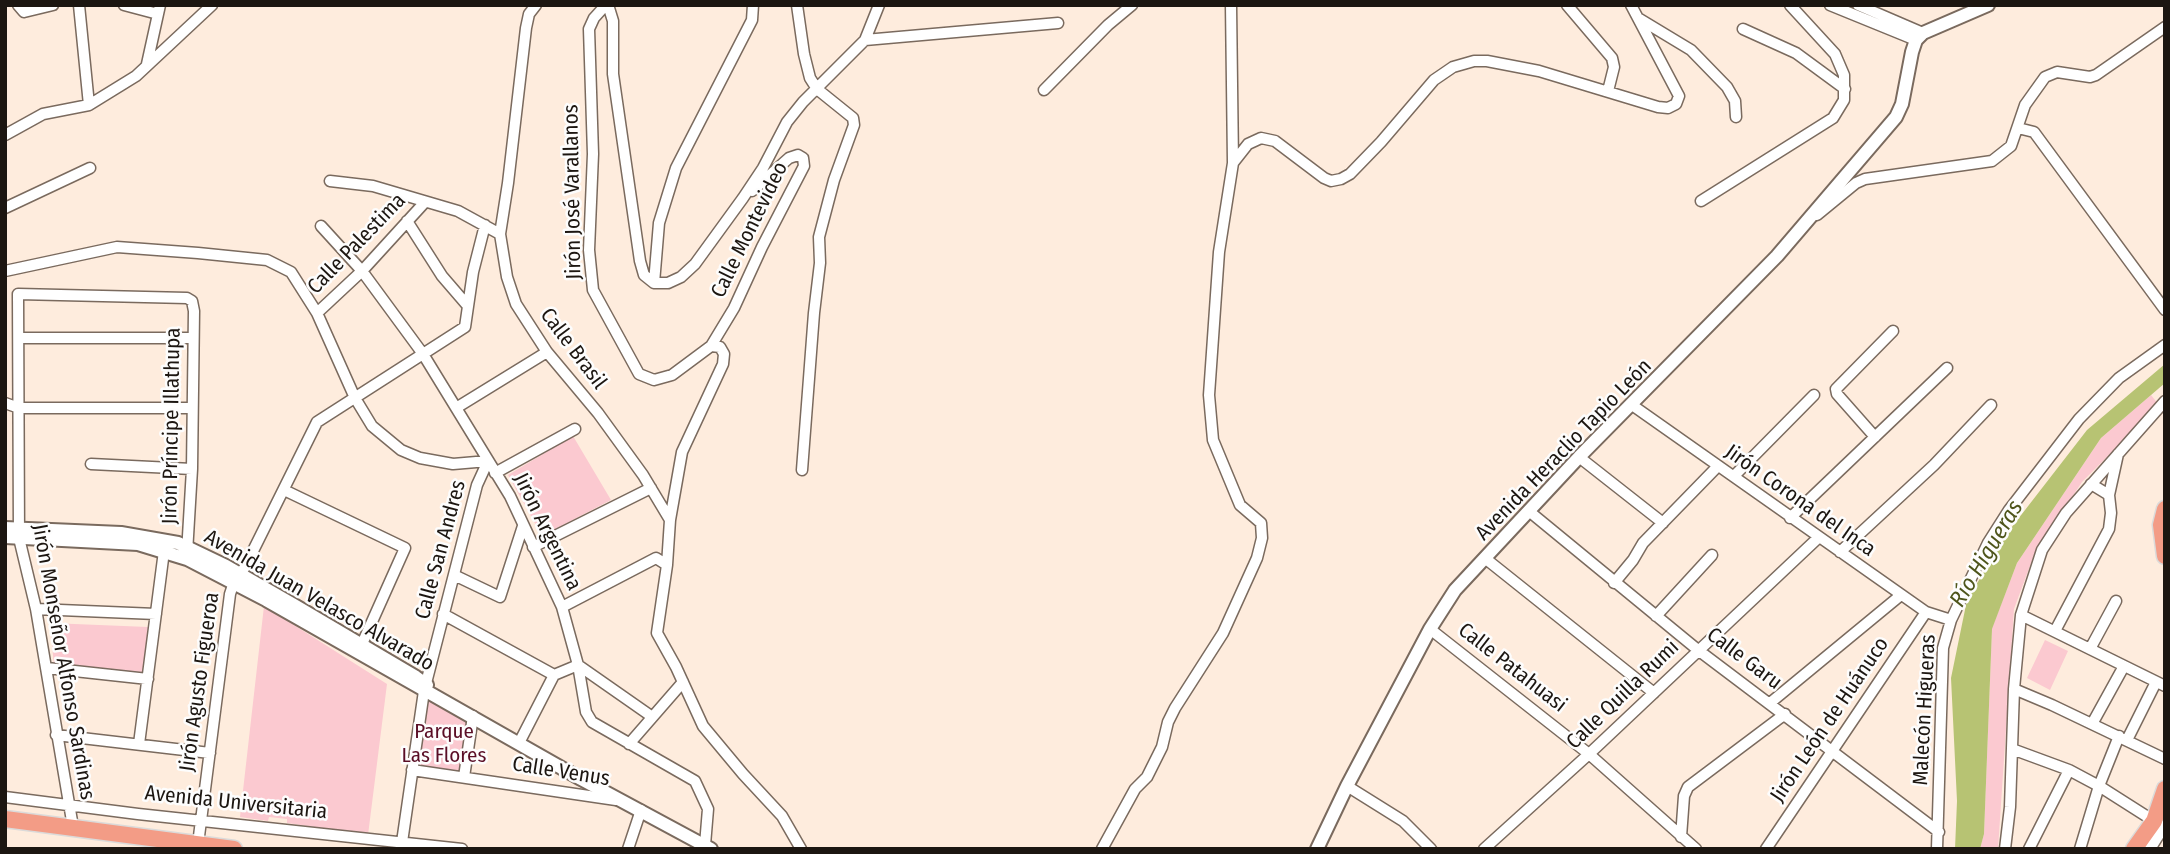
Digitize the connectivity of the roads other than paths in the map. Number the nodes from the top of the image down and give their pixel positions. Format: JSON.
{"nodes":[{"id":1,"x":18,"y":5,"type":"edge"},
{"id":2,"x":53,"y":5,"type":"edge"},
{"id":3,"x":79,"y":5,"type":"edge"},
{"id":4,"x":124,"y":5,"type":"edge"},
{"id":5,"x":212,"y":5,"type":"edge"},
{"id":6,"x":536,"y":5,"type":"edge"},
{"id":7,"x":753,"y":5,"type":"edge"},
{"id":8,"x":797,"y":5,"type":"edge"},
{"id":9,"x":879,"y":5,"type":"edge"},
{"id":10,"x":1132,"y":5,"type":"edge"},
{"id":11,"x":1231,"y":5,"type":"edge"},
{"id":12,"x":1567,"y":5,"type":"edge"},
{"id":13,"x":1631,"y":5,"type":"edge"},
{"id":14,"x":1790,"y":5,"type":"edge"},
{"id":15,"x":1830,"y":5,"type":"edge"},
{"id":16,"x":1858,"y":5,"type":"edge"},
{"id":17,"x":1988,"y":5,"type":"edge"},
{"id":18,"x":610,"y":7,"type":"edge"},
{"id":19,"x":159,"y":9,"type":"edge"},
{"id":20,"x":1637,"y":18,"type":"junction"},
{"id":21,"x":1058,"y":23,"type":"dead end"},
{"id":22,"x":2165,"y":27,"type":"edge"},
{"id":23,"x":1743,"y":29,"type":"dead end"},
{"id":24,"x":1920,"y":37,"type":"junction"},
{"id":25,"x":865,"y":40,"type":"junction"},
{"id":26,"x":146,"y":68,"type":"junction"},
{"id":27,"x":817,"y":89,"type":"junction"},
{"id":28,"x":1845,"y":89,"type":"junction"},
{"id":29,"x":1044,"y":90,"type":"dead end"},
{"id":30,"x":1608,"y":91,"type":"junction"},
{"id":31,"x":89,"y":105,"type":"junction"},
{"id":32,"x":1736,"y":117,"type":"dead end"},
{"id":33,"x":2018,"y":128,"type":"junction"},
{"id":34,"x":5,"y":135,"type":"edge"},
{"id":35,"x":1233,"y":163,"type":"junction"},
{"id":36,"x":90,"y":168,"type":"dead end"},
{"id":37,"x":330,"y":181,"type":"dead end"},
{"id":38,"x":743,"y":198,"type":"junction"},
{"id":39,"x":1701,"y":201,"type":"dead end"},
{"id":40,"x":425,"y":202,"type":"junction"},
{"id":41,"x":5,"y":208,"type":"edge"},
{"id":42,"x":407,"y":221,"type":"junction"},
{"id":43,"x":1808,"y":221,"type":"junction"},
{"id":44,"x":485,"y":225,"type":"junction"},
{"id":45,"x":321,"y":226,"type":"dead end"},
{"id":46,"x":500,"y":234,"type":"junction"},
{"id":47,"x":5,"y":271,"type":"edge"},
{"id":48,"x":362,"y":271,"type":"junction"},
{"id":49,"x":654,"y":283,"type":"junction"},
{"id":50,"x":18,"y":294,"type":"joint"},
{"id":51,"x":467,"y":305,"type":"junction"},
{"id":52,"x":2165,"y":310,"type":"edge"},
{"id":53,"x":317,"y":313,"type":"junction"},
{"id":54,"x":1893,"y":331,"type":"dead end"},
{"id":55,"x":19,"y":338,"type":"junction"},
{"id":56,"x":193,"y":338,"type":"junction"},
{"id":57,"x":2165,"y":345,"type":"edge"},
{"id":58,"x":711,"y":346,"type":"junction"},
{"id":59,"x":547,"y":352,"type":"junction"},
{"id":60,"x":423,"y":354,"type":"junction"},
{"id":61,"x":1947,"y":368,"type":"dead end"},
{"id":62,"x":1814,"y":395,"type":"dead end"},
{"id":63,"x":355,"y":398,"type":"junction"},
{"id":64,"x":2165,"y":401,"type":"edge"},
{"id":65,"x":5,"y":403,"type":"edge"},
{"id":66,"x":1632,"y":405,"type":"junction"},
{"id":67,"x":1991,"y":405,"type":"dead end"},
{"id":68,"x":19,"y":408,"type":"junction"},
{"id":69,"x":191,"y":408,"type":"junction"},
{"id":70,"x":456,"y":408,"type":"junction"},
{"id":71,"x":575,"y":429,"type":"dead end"},
{"id":72,"x":1875,"y":437,"type":"junction"},
{"id":73,"x":2118,"y":454,"type":"junction"},
{"id":74,"x":1579,"y":457,"type":"junction"},
{"id":75,"x":488,"y":461,"type":"junction"},
{"id":76,"x":91,"y":464,"type":"dead end"},
{"id":77,"x":1718,"y":466,"type":"junction"},
{"id":78,"x":192,"y":469,"type":"junction"},
{"id":79,"x":802,"y":470,"type":"dead end"},
{"id":80,"x":495,"y":473,"type":"junction"},
{"id":81,"x":1734,"y":475,"type":"junction"},
{"id":82,"x":2091,"y":484,"type":"junction"},
{"id":83,"x":650,"y":488,"type":"junction"},
{"id":84,"x":284,"y":490,"type":"junction"},
{"id":85,"x":2109,"y":495,"type":"junction"},
{"id":86,"x":2165,"y":509,"type":"edge"},
{"id":87,"x":1530,"y":512,"type":"junction"},
{"id":88,"x":1790,"y":518,"type":"junction"},
{"id":89,"x":670,"y":520,"type":"junction"},
{"id":90,"x":1663,"y":523,"type":"junction"},
{"id":91,"x":523,"y":526,"type":"junction"},
{"id":92,"x":12,"y":533,"type":"edge"},
{"id":93,"x":1818,"y":538,"type":"junction"},
{"id":94,"x":533,"y":547,"type":"junction"},
{"id":95,"x":164,"y":551,"type":"junction"},
{"id":96,"x":1840,"y":552,"type":"junction"},
{"id":97,"x":187,"y":553,"type":"junction"},
{"id":98,"x":1712,"y":555,"type":"dead end"},
{"id":99,"x":2165,"y":556,"type":"edge"},
{"id":100,"x":1486,"y":559,"type":"junction"},
{"id":101,"x":667,"y":565,"type":"junction"},
{"id":102,"x":454,"y":575,"type":"junction"},
{"id":103,"x":237,"y":578,"type":"junction"},
{"id":104,"x":1614,"y":583,"type":"junction"},
{"id":105,"x":1901,"y":595,"type":"junction"},
{"id":106,"x":2116,"y":601,"type":"dead end"},
{"id":107,"x":562,"y":607,"type":"junction"},
{"id":108,"x":37,"y":609,"type":"junction"},
{"id":109,"x":1926,"y":612,"type":"junction"},
{"id":110,"x":156,"y":614,"type":"junction"},
{"id":111,"x":443,"y":614,"type":"junction"},
{"id":112,"x":2021,"y":615,"type":"junction"},
{"id":113,"x":1656,"y":616,"type":"junction"},
{"id":114,"x":1951,"y":620,"type":"junction"},
{"id":115,"x":1430,"y":629,"type":"junction"},
{"id":116,"x":2055,"y":631,"type":"junction"},
{"id":117,"x":362,"y":644,"type":"junction"},
{"id":118,"x":2090,"y":649,"type":"junction"},
{"id":119,"x":1698,"y":650,"type":"junction"},
{"id":120,"x":578,"y":665,"type":"junction"},
{"id":121,"x":2123,"y":666,"type":"junction"},
{"id":122,"x":47,"y":668,"type":"junction"},
{"id":123,"x":554,"y":676,"type":"junction"},
{"id":124,"x":148,"y":679,"type":"junction"},
{"id":125,"x":683,"y":682,"type":"junction"},
{"id":126,"x":2160,"y":684,"type":"edge"},
{"id":127,"x":425,"y":687,"type":"junction"},
{"id":128,"x":2014,"y":690,"type":"junction"},
{"id":129,"x":1654,"y":693,"type":"junction"},
{"id":130,"x":1770,"y":703,"type":"junction"},
{"id":131,"x":1785,"y":714,"type":"junction"},
{"id":132,"x":473,"y":716,"type":"junction"},
{"id":133,"x":651,"y":716,"type":"junction"},
{"id":134,"x":2092,"y":724,"type":"junction"},
{"id":135,"x":56,"y":735,"type":"junction"},
{"id":136,"x":2123,"y":738,"type":"junction"},
{"id":137,"x":519,"y":743,"type":"junction"},
{"id":138,"x":139,"y":744,"type":"junction"},
{"id":139,"x":629,"y":744,"type":"junction"},
{"id":140,"x":2012,"y":749,"type":"junction"},
{"id":141,"x":1831,"y":751,"type":"junction"},
{"id":142,"x":210,"y":753,"type":"junction"},
{"id":143,"x":1590,"y":754,"type":"junction"},
{"id":144,"x":2165,"y":759,"type":"edge"},
{"id":145,"x":412,"y":770,"type":"junction"},
{"id":146,"x":2069,"y":770,"type":"junction"},
{"id":147,"x":464,"y":777,"type":"junction"},
{"id":148,"x":1347,"y":786,"type":"junction"},
{"id":149,"x":2099,"y":786,"type":"junction"},
{"id":150,"x":2165,"y":789,"type":"edge"},
{"id":151,"x":5,"y":797,"type":"edge"},
{"id":152,"x":621,"y":800,"type":"junction"},
{"id":153,"x":69,"y":806,"type":"junction"},
{"id":154,"x":641,"y":810,"type":"junction"},
{"id":155,"x":5,"y":819,"type":"edge"},
{"id":156,"x":201,"y":820,"type":"junction"},
{"id":157,"x":2159,"y":823,"type":"edge"},
{"id":158,"x":73,"y":827,"type":"junction"},
{"id":159,"x":1939,"y":832,"type":"junction"},
{"id":160,"x":1681,"y":837,"type":"junction"},
{"id":161,"x":198,"y":844,"type":"junction"},
{"id":162,"x":401,"y":845,"type":"edge"},
{"id":163,"x":708,"y":847,"type":"edge"},
{"id":164,"x":2005,"y":847,"type":"edge"},
{"id":165,"x":448,"y":848,"type":"edge"},
{"id":166,"x":234,"y":849,"type":"edge"},
{"id":167,"x":462,"y":849,"type":"edge"},
{"id":168,"x":628,"y":849,"type":"edge"},
{"id":169,"x":801,"y":849,"type":"edge"},
{"id":170,"x":1102,"y":849,"type":"edge"},
{"id":171,"x":1317,"y":849,"type":"edge"},
{"id":172,"x":1431,"y":849,"type":"edge"},
{"id":173,"x":1484,"y":849,"type":"edge"},
{"id":174,"x":1696,"y":849,"type":"edge"},
{"id":175,"x":1766,"y":849,"type":"edge"},
{"id":176,"x":1937,"y":849,"type":"edge"},
{"id":177,"x":2017,"y":849,"type":"edge"},
{"id":178,"x":2029,"y":849,"type":"edge"},
{"id":179,"x":2080,"y":849,"type":"edge"},
{"id":180,"x":2134,"y":849,"type":"edge"},
{"id":181,"x":2150,"y":849,"type":"edge"}],
"edges":[{"from":1,"to":2,"type":"street"},
{"from":3,"to":31,"type":"street"},
{"from":4,"to":19,"type":"street"},
{"from":5,"to":26,"type":"street"},
{"from":6,"to":46,"type":"street"},
{"from":7,"to":49,"type":"street"},
{"from":8,"to":27,"type":"street"},
{"from":9,"to":25,"type":"street"},
{"from":10,"to":29,"type":"street"},
{"from":11,"to":35,"type":"street"},
{"from":12,"to":30,"type":"street"},
{"from":13,"to":20,"type":"street"},
{"from":14,"to":28,"type":"street"},
{"from":15,"to":24,"type":"street"},
{"from":16,"to":24,"type":"street"},
{"from":17,"to":24,"type":"street"},
{"from":18,"to":49,"type":"street","name":"Jirón José Varallanos"},
{"from":18,"to":58,"type":"street","name":"Jirón José Varallanos"},
{"from":19,"to":26,"type":"street"},
{"from":20,"to":30,"type":"street"},
{"from":20,"to":32,"type":"street"},
{"from":21,"to":25,"type":"street"},
{"from":22,"to":33,"type":"street"},
{"from":23,"to":28,"type":"street"},
{"from":24,"to":43,"type":"street","name":"Avenida Heraclio Tapio León"},
{"from":25,"to":27,"type":"street"},
{"from":26,"to":31,"type":"street"},
{"from":27,"to":38,"type":"street"},
{"from":27,"to":79,"type":"street"},
{"from":28,"to":39,"type":"street"},
{"from":30,"to":35,"type":"street"},
{"from":31,"to":34,"type":"street"},
{"from":33,"to":43,"type":"street"},
{"from":33,"to":52,"type":"street"},
{"from":35,"to":170,"type":"street"},
{"from":36,"to":41,"type":"street"},
{"from":37,"to":40,"type":"street"},
{"from":38,"to":49,"type":"street"},
{"from":38,"to":58,"type":"street","name":"Calle Montevideo"},
{"from":40,"to":42,"type":"street","name":"Calle Palestima"},
{"from":40,"to":44,"type":"street"},
{"from":42,"to":48,"type":"street","name":"Calle Palestima"},
{"from":42,"to":51,"type":"street"},
{"from":43,"to":66,"type":"street","name":"Avenida Heraclio Tapio León"},
{"from":44,"to":46,"type":"street"},
{"from":44,"to":51,"type":"street"},
{"from":45,"to":48,"type":"street","name":"Jirón Argentina"},
{"from":46,"to":59,"type":"street","name":"Calle Brasil"},
{"from":47,"to":53,"type":"street"},
{"from":48,"to":53,"type":"street","name":"Calle Palestima"},
{"from":48,"to":60,"type":"street","name":"Jirón Argentina"},
{"from":50,"to":55,"type":"street","name":"Jirón Monseñor Alfonso Sardinas"},
{"from":50,"to":56,"type":"street","name":"Jirón Príncipe Illathupa"},
{"from":51,"to":60,"type":"street","name":"Jirón Agusto Figueroa"},
{"from":53,"to":63,"type":"street"},
{"from":54,"to":72,"type":"street"},
{"from":55,"to":56,"type":"street"},
{"from":55,"to":68,"type":"street","name":"Jirón Monseñor Alfonso Sardinas"},
{"from":56,"to":69,"type":"street","name":"Jirón Príncipe Illathupa"},
{"from":57,"to":114,"type":"street","name":"Malecón Higueras"},
{"from":58,"to":89,"type":"street"},
{"from":59,"to":70,"type":"street"},
{"from":59,"to":83,"type":"street","name":"Calle Brasil"},
{"from":60,"to":63,"type":"street","name":"Jirón Agusto Figueroa"},
{"from":60,"to":70,"type":"street","name":"Jirón Argentina"},
{"from":61,"to":72,"type":"street"},
{"from":62,"to":81,"type":"street"},
{"from":63,"to":75,"type":"street"},
{"from":63,"to":84,"type":"street","name":"Jirón Agusto Figueroa"},
{"from":64,"to":73,"type":"street"},
{"from":65,"to":68,"type":"street"},
{"from":66,"to":74,"type":"street","name":"Avenida Heraclio Tapio León"},
{"from":66,"to":77,"type":"street","name":"Jirón Corona del Inca"},
{"from":67,"to":96,"type":"street"},
{"from":68,"to":69,"type":"street"},
{"from":68,"to":92,"type":"street","name":"Jirón Monseñor Alfonso Sardinas"},
{"from":69,"to":78,"type":"street","name":"Jirón Príncipe Illathupa"},
{"from":70,"to":75,"type":"street","name":"Jirón Argentina"},
{"from":71,"to":80,"type":"street"},
{"from":72,"to":88,"type":"street"},
{"from":73,"to":82,"type":"street"},
{"from":73,"to":85,"type":"street"},
{"from":74,"to":87,"type":"street","name":"Avenida Heraclio Tapio León"},
{"from":74,"to":90,"type":"street"},
{"from":75,"to":80,"type":"street","name":"Jirón Argentina"},
{"from":75,"to":102,"type":"street","name":"Calle San Andres"},
{"from":76,"to":78,"type":"street"},
{"from":77,"to":81,"type":"street","name":"Jirón Corona del Inca"},
{"from":77,"to":90,"type":"street"},
{"from":78,"to":97,"type":"street","name":"Jirón Príncipe Illathupa"},
{"from":80,"to":91,"type":"street","name":"Jirón Argentina"},
{"from":81,"to":88,"type":"street","name":"Jirón Corona del Inca"},
{"from":82,"to":85,"type":"street"},
{"from":82,"to":112,"type":"street"},
{"from":83,"to":89,"type":"street","name":"Calle Brasil"},
{"from":83,"to":94,"type":"street"},
{"from":84,"to":103,"type":"street","name":"Jirón Agusto Figueroa"},
{"from":84,"to":117,"type":"street"},
{"from":85,"to":116,"type":"street"},
{"from":86,"to":99,"type":"highway"},
{"from":87,"to":100,"type":"street","name":"Avenida Heraclio Tapio León"},
{"from":87,"to":104,"type":"street","name":"Calle Garu"},
{"from":88,"to":93,"type":"street","name":"Jirón Corona del Inca"},
{"from":89,"to":101,"type":"street"},
{"from":90,"to":104,"type":"street"},
{"from":91,"to":94,"type":"street","name":"Jirón Argentina"},
{"from":91,"to":102,"type":"street"},
{"from":92,"to":95,"type":"street","name":"Avenida Juan Velasco Alvarado"},
{"from":92,"to":97,"type":"street","name":"Avenida Juan Velasco Alvarado"},
{"from":92,"to":108,"type":"street","name":"Jirón Monseñor Alfonso Sardinas"},
{"from":93,"to":96,"type":"street","name":"Jirón Corona del Inca"},
{"from":93,"to":119,"type":"street","name":"Calle Quilla Rumi"},
{"from":94,"to":107,"type":"street","name":"Jirón Argentina"},
{"from":95,"to":97,"type":"street","name":"Avenida Juan Velasco Alvarado"},
{"from":95,"to":110,"type":"street","name":"Jirón Príncipe Illathupa"},
{"from":96,"to":105,"type":"street","name":"Jirón Corona del Inca"},
{"from":97,"to":103,"type":"street","name":"Avenida Juan Velasco Alvarado"},
{"from":98,"to":113,"type":"street"},
{"from":100,"to":115,"type":"street","name":"Avenida Heraclio Tapio León"},
{"from":100,"to":129,"type":"street"},
{"from":101,"to":107,"type":"street"},
{"from":101,"to":125,"type":"street"},
{"from":102,"to":111,"type":"street","name":"Calle San Andres"},
{"from":103,"to":117,"type":"street","name":"Avenida Juan Velasco Alvarado"},
{"from":103,"to":127,"type":"street","name":"Avenida Juan Velasco Alvarado"},
{"from":103,"to":142,"type":"street","name":"Jirón Agusto Figueroa"},
{"from":104,"to":113,"type":"street","name":"Calle Garu"},
{"from":105,"to":109,"type":"street","name":"Jirón Corona del Inca"},
{"from":105,"to":130,"type":"street"},
{"from":106,"to":118,"type":"street"},
{"from":107,"to":120,"type":"street","name":"Jirón Argentina"},
{"from":108,"to":110,"type":"street"},
{"from":108,"to":122,"type":"street","name":"Jirón Monseñor Alfonso Sardinas"},
{"from":109,"to":114,"type":"street","name":"Jirón Corona del Inca"},
{"from":109,"to":141,"type":"street","name":"Jirón León de Huánuco"},
{"from":110,"to":124,"type":"street","name":"Jirón Príncipe Illathupa"},
{"from":111,"to":123,"type":"street"},
{"from":111,"to":127,"type":"street","name":"Calle San Andres"},
{"from":112,"to":116,"type":"street"},
{"from":112,"to":128,"type":"street"},
{"from":113,"to":119,"type":"street","name":"Calle Garu"},
{"from":114,"to":159,"type":"street","name":"Malecón Higueras"},
{"from":115,"to":143,"type":"street","name":"Calle Patahuasi"},
{"from":115,"to":148,"type":"street","name":"Avenida Heraclio Tapio León"},
{"from":116,"to":118,"type":"street"},
{"from":117,"to":127,"type":"street","name":"Avenida Juan Velasco Alvarado"},
{"from":118,"to":121,"type":"street"},
{"from":119,"to":129,"type":"street","name":"Calle Quilla Rumi"},
{"from":119,"to":130,"type":"street","name":"Calle Garu"},
{"from":120,"to":123,"type":"street"},
{"from":120,"to":133,"type":"street"},
{"from":120,"to":139,"type":"street","name":"Jirón Argentina"},
{"from":121,"to":126,"type":"street"},
{"from":121,"to":134,"type":"street"},
{"from":122,"to":124,"type":"street"},
{"from":122,"to":135,"type":"street","name":"Jirón Monseñor Alfonso Sardinas"},
{"from":123,"to":137,"type":"street"},
{"from":124,"to":138,"type":"street","name":"Jirón Príncipe Illathupa"},
{"from":125,"to":133,"type":"street"},
{"from":125,"to":169,"type":"street"},
{"from":126,"to":136,"type":"street"},
{"from":127,"to":132,"type":"street","name":"Avenida Juan Velasco Alvarado"},
{"from":127,"to":145,"type":"street","name":"Calle San Andres"},
{"from":128,"to":134,"type":"street"},
{"from":128,"to":140,"type":"street"},
{"from":129,"to":143,"type":"street","name":"Calle Quilla Rumi"},
{"from":130,"to":131,"type":"street","name":"Calle Garu"},
{"from":131,"to":141,"type":"street","name":"Calle Garu"},
{"from":131,"to":160,"type":"street"},
{"from":132,"to":137,"type":"street","name":"Avenida Juan Velasco Alvarado"},
{"from":132,"to":147,"type":"street"},
{"from":133,"to":139,"type":"street"},
{"from":134,"to":136,"type":"street"},
{"from":135,"to":138,"type":"street"},
{"from":135,"to":153,"type":"street","name":"Jirón Monseñor Alfonso Sardinas"},
{"from":136,"to":144,"type":"street"},
{"from":136,"to":149,"type":"street"},
{"from":137,"to":152,"type":"street","name":"Avenida Juan Velasco Alvarado"},
{"from":138,"to":142,"type":"street"},
{"from":139,"to":163,"type":"street","name":"Jirón Argentina"},
{"from":140,"to":146,"type":"street"},
{"from":140,"to":164,"type":"street"},
{"from":141,"to":159,"type":"street","name":"Calle Garu"},
{"from":141,"to":175,"type":"street","name":"Jirón León de Huánuco"},
{"from":142,"to":156,"type":"street","name":"Jirón Agusto Figueroa"},
{"from":143,"to":160,"type":"street","name":"Calle Patahuasi"},
{"from":143,"to":173,"type":"street","name":"Calle Quilla Rumi"},
{"from":145,"to":147,"type":"street","name":"Calle Venus"},
{"from":145,"to":162,"type":"street","name":"Calle San Andres"},
{"from":146,"to":149,"type":"street"},
{"from":146,"to":178,"type":"street"},
{"from":147,"to":152,"type":"street","name":"Calle Venus"},
{"from":148,"to":171,"type":"street","name":"Avenida Heraclio Tapio León"},
{"from":148,"to":172,"type":"street"},
{"from":149,"to":157,"type":"street"},
{"from":149,"to":179,"type":"street"},
{"from":150,"to":157,"type":"highway"},
{"from":151,"to":153,"type":"street","name":"Avenida Universitaria"},
{"from":152,"to":154,"type":"street","name":"Avenida Juan Velasco Alvarado"},
{"from":153,"to":156,"type":"street","name":"Avenida Universitaria"},
{"from":153,"to":158,"type":"street","name":"Jirón Monseñor Alfonso Sardinas"},
{"from":154,"to":163,"type":"street","name":"Avenida Juan Velasco Alvarado"},
{"from":154,"to":168,"type":"street"},
{"from":155,"to":158,"type":"highway","name":"Avenida Universitaria"},
{"from":156,"to":161,"type":"street","name":"Jirón Agusto Figueroa"},
{"from":156,"to":162,"type":"street","name":"Avenida Universitaria"},
{"from":157,"to":180,"type":"highway"},
{"from":157,"to":181,"type":"street"},
{"from":158,"to":161,"type":"highway","name":"Avenida Universitaria"},
{"from":159,"to":176,"type":"street","name":"Malecón Higueras"},
{"from":160,"to":174,"type":"street","name":"Calle Patahuasi"},
{"from":161,"to":166,"type":"highway","name":"Avenida Universitaria"},
{"from":162,"to":165,"type":"street","name":"Avenida Universitaria"},
{"from":164,"to":177,"type":"street"},
{"from":165,"to":167,"type":"street","name":"Avenida Universitaria"}]}
